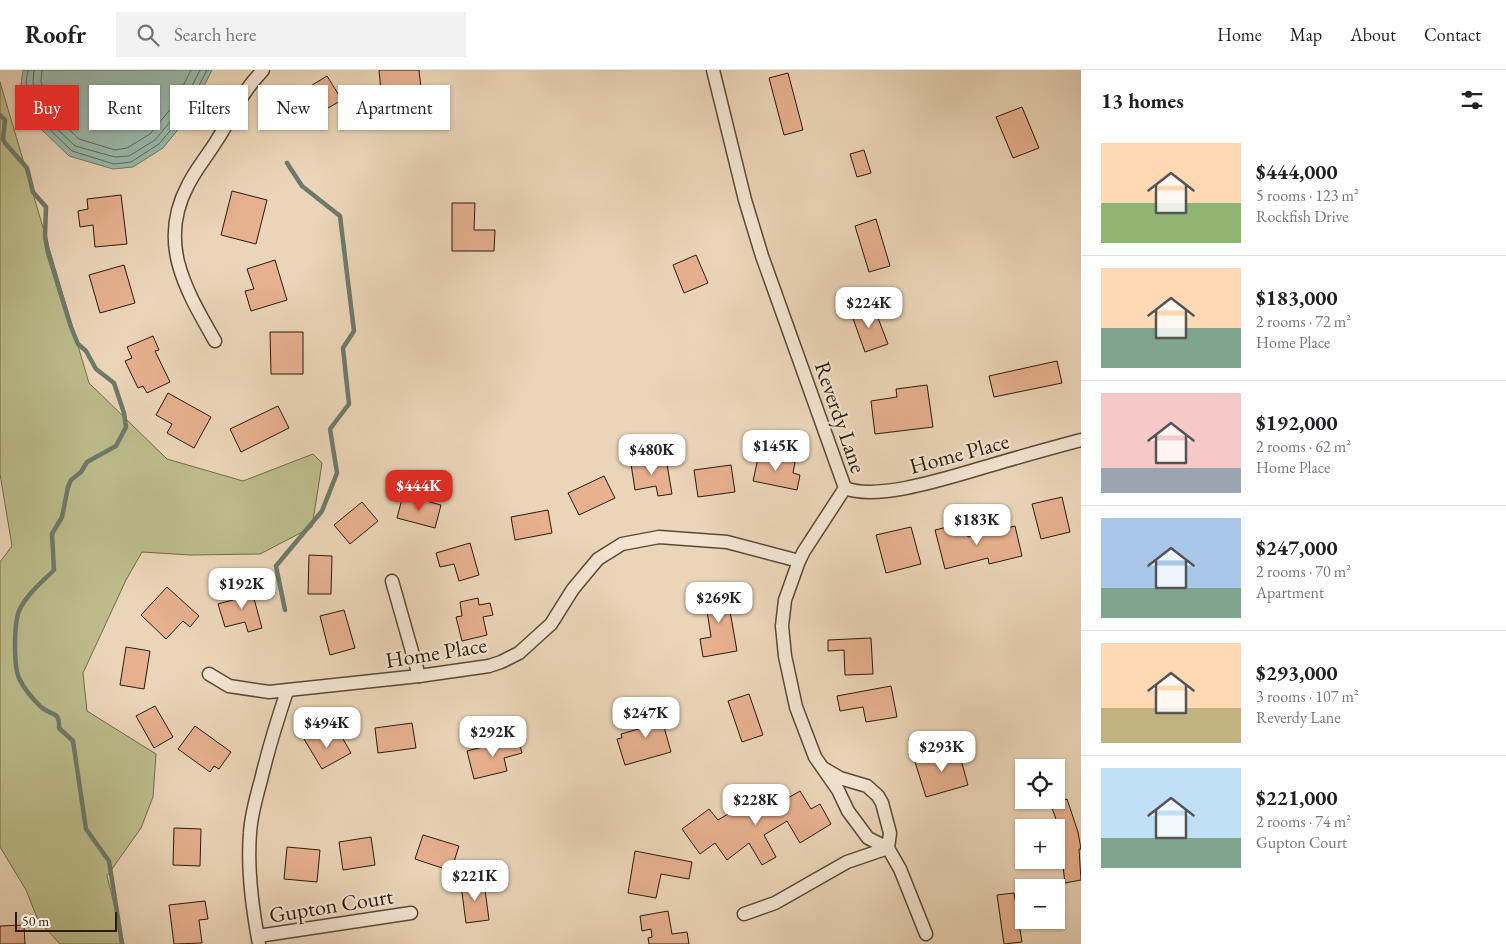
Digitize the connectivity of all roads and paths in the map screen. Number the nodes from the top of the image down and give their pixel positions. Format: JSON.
{"nodes":[{"id":1,"x":263,"y":70,"type":"edge"},
{"id":2,"x":713,"y":70,"type":"edge"},
{"id":3,"x":215,"y":341,"type":"dead end"},
{"id":4,"x":1081,"y":440,"type":"edge"},
{"id":5,"x":845,"y":488,"type":"junction"},
{"id":6,"x":799,"y":561,"type":"junction"},
{"id":7,"x":392,"y":581,"type":"dead end"},
{"id":8,"x":208,"y":674,"type":"dead end"},
{"id":9,"x":419,"y":676,"type":"junction"},
{"id":10,"x":286,"y":691,"type":"junction"},
{"id":11,"x":823,"y":768,"type":"junction"},
{"id":12,"x":888,"y":848,"type":"junction"},
{"id":13,"x":411,"y":912,"type":"dead end"},
{"id":14,"x":744,"y":914,"type":"dead end"},
{"id":15,"x":926,"y":934,"type":"dead end"},
{"id":16,"x":259,"y":940,"type":"edge"}],
"edges":[{"from":1,"to":3,"type":"street"},
{"from":2,"to":5,"type":"street","name":"Reverdy Lane"},
{"from":4,"to":5,"type":"street","name":"Home Place"},
{"from":5,"to":6,"type":"street","name":"Reverdy Lane"},
{"from":6,"to":9,"type":"street","name":"Home Place"},
{"from":6,"to":11,"type":"street","name":"Reverdy Lane"},
{"from":7,"to":9,"type":"street"},
{"from":8,"to":10,"type":"street","name":"Home Place"},
{"from":9,"to":10,"type":"street","name":"Home Place"},
{"from":10,"to":16,"type":"street"},
{"from":11,"to":12,"type":"street","name":"Reverdy Lane"},
{"from":11,"to":12,"type":"street"},
{"from":12,"to":14,"type":"street"},
{"from":12,"to":15,"type":"street"},
{"from":13,"to":16,"type":"street","name":"Gupton Court"}]}
